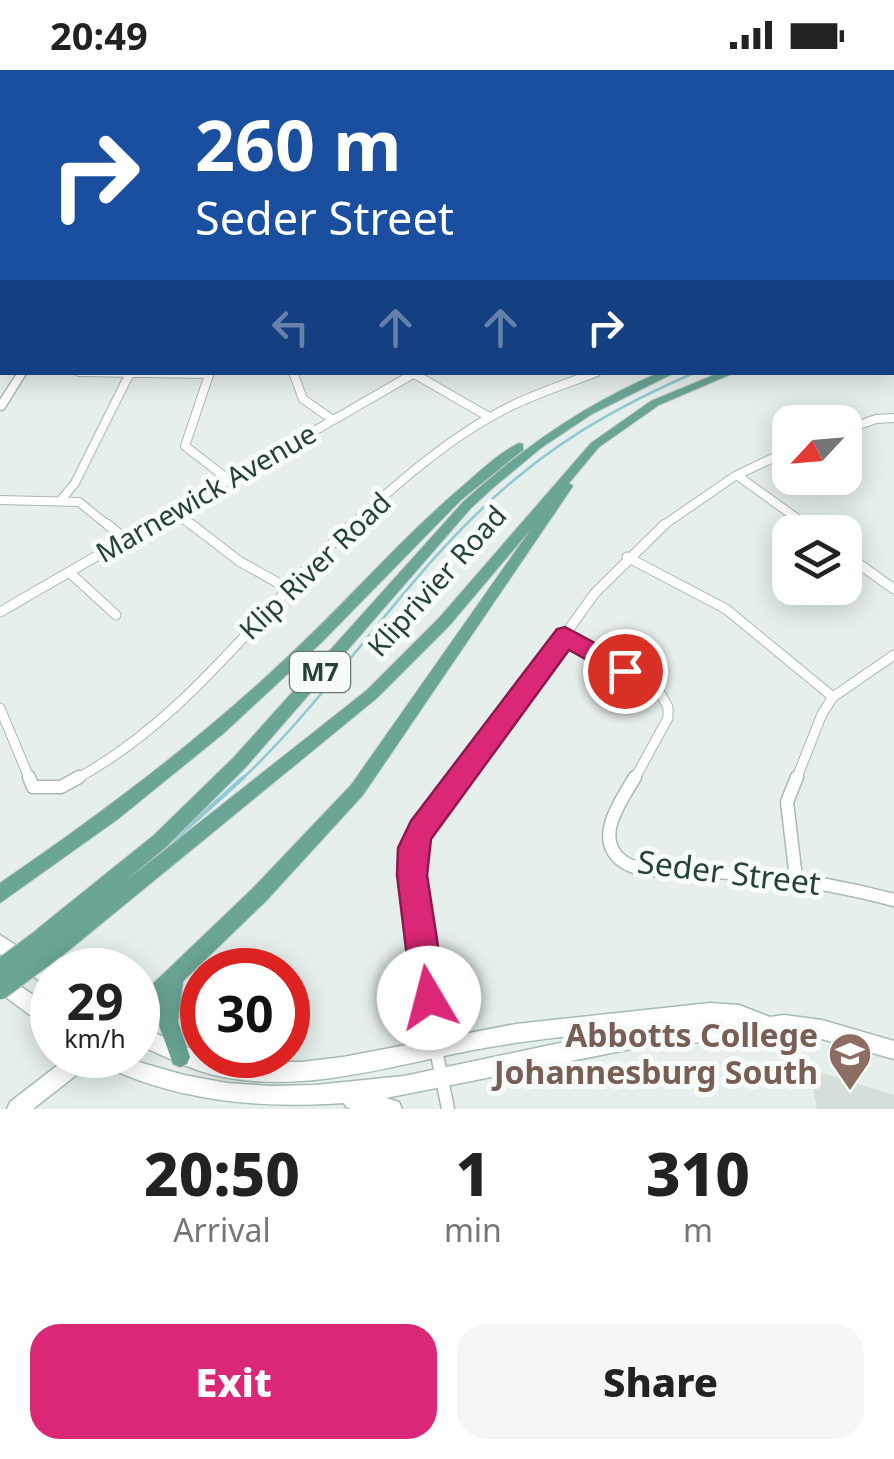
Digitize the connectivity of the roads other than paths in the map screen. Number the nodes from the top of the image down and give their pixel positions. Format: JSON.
{"nodes":[{"id":1,"x":21,"y":375,"type":"edge"},
{"id":2,"x":131,"y":375,"type":"edge"},
{"id":3,"x":208,"y":375,"type":"edge"},
{"id":4,"x":294,"y":375,"type":"edge"},
{"id":5,"x":409,"y":375,"type":"edge"},
{"id":6,"x":415,"y":375,"type":"edge"},
{"id":7,"x":589,"y":375,"type":"edge"},
{"id":8,"x":664,"y":375,"type":"edge"},
{"id":9,"x":723,"y":375,"type":"edge"},
{"id":10,"x":0,"y":407,"type":"edge"},
{"id":11,"x":595,"y":407,"type":"junction"},
{"id":12,"x":490,"y":418,"type":"junction"},
{"id":13,"x":894,"y":418,"type":"edge"},
{"id":14,"x":333,"y":420,"type":"junction"},
{"id":15,"x":862,"y":424,"type":"edge"},
{"id":16,"x":583,"y":459,"type":"junction"},
{"id":17,"x":772,"y":459,"type":"edge"},
{"id":18,"x":738,"y":476,"type":"junction"},
{"id":19,"x":229,"y":480,"type":"junction"},
{"id":20,"x":0,"y":500,"type":"edge"},
{"id":21,"x":61,"y":500,"type":"junction"},
{"id":22,"x":175,"y":512,"type":"junction"},
{"id":23,"x":792,"y":515,"type":"edge"},
{"id":24,"x":126,"y":540,"type":"junction"},
{"id":25,"x":626,"y":557,"type":"junction"},
{"id":26,"x":862,"y":566,"type":"edge"},
{"id":27,"x":69,"y":572,"type":"junction"},
{"id":28,"x":287,"y":588,"type":"junction"},
{"id":29,"x":894,"y":589,"type":"edge"},
{"id":30,"x":0,"y":612,"type":"edge"},
{"id":31,"x":116,"y":615,"type":"dead end"},
{"id":32,"x":565,"y":636,"type":"junction"},
{"id":33,"x":894,"y":655,"type":"edge"},
{"id":34,"x":833,"y":696,"type":"junction"},
{"id":35,"x":0,"y":708,"type":"edge"},
{"id":36,"x":796,"y":878,"type":"junction"},
{"id":37,"x":6,"y":888,"type":"edge"},
{"id":38,"x":894,"y":900,"type":"edge"},
{"id":39,"x":49,"y":943,"type":"junction"},
{"id":40,"x":0,"y":944,"type":"edge"},
{"id":41,"x":30,"y":964,"type":"edge"},
{"id":42,"x":0,"y":968,"type":"edge"},
{"id":43,"x":174,"y":977,"type":"junction"},
{"id":44,"x":0,"y":982,"type":"edge"},
{"id":45,"x":0,"y":990,"type":"edge"},
{"id":46,"x":160,"y":990,"type":"edge"},
{"id":47,"x":30,"y":1003,"type":"edge"},
{"id":48,"x":764,"y":1024,"type":"junction"},
{"id":49,"x":160,"y":1046,"type":"edge"},
{"id":50,"x":437,"y":1048,"type":"junction"},
{"id":51,"x":894,"y":1050,"type":"edge"},
{"id":52,"x":180,"y":1057,"type":"joint"},
{"id":53,"x":310,"y":1073,"type":"edge"},
{"id":54,"x":57,"y":1078,"type":"edge"},
{"id":55,"x":144,"y":1078,"type":"edge"},
{"id":56,"x":443,"y":1078,"type":"junction"},
{"id":57,"x":346,"y":1098,"type":"junction"},
{"id":58,"x":17,"y":1109,"type":"edge"},
{"id":59,"x":392,"y":1109,"type":"edge"},
{"id":60,"x":448,"y":1109,"type":"edge"}],
"edges":[{"from":1,"to":10,"type":"main road"},
{"from":2,"to":21,"type":"street"},
{"from":3,"to":19,"type":"street"},
{"from":4,"to":14,"type":"street"},
{"from":5,"to":14,"type":"street","name":"Marnewick Avenue"},
{"from":6,"to":12,"type":"street"},
{"from":7,"to":12,"type":"street","name":"Klip River Road"},
{"from":8,"to":11,"type":"main road","name":"Kliprivier Road","number":"M7"},
{"from":9,"to":16,"type":"main road","name":"Kliprivier Road","number":"M7"},
{"from":11,"to":37,"type":"main road"},
{"from":11,"to":39,"type":"main road","name":"Kliprivier Road","number":"M7"},
{"from":12,"to":28,"type":"street","name":"Klip River Road"},
{"from":13,"to":15,"type":"street"},
{"from":14,"to":19,"type":"street","name":"Marnewick Avenue"},
{"from":16,"to":39,"type":"main road","name":"Kliprivier Road","number":"M7"},
{"from":16,"to":43,"type":"main road"},
{"from":17,"to":18,"type":"street"},
{"from":18,"to":23,"type":"street"},
{"from":18,"to":25,"type":"street"},
{"from":19,"to":22,"type":"street","name":"Marnewick Avenue"},
{"from":20,"to":21,"type":"street"},
{"from":21,"to":24,"type":"street"},
{"from":22,"to":24,"type":"street","name":"Marnewick Avenue"},
{"from":22,"to":28,"type":"street"},
{"from":24,"to":27,"type":"street","name":"Marnewick Avenue"},
{"from":25,"to":32,"type":"street"},
{"from":25,"to":34,"type":"street"},
{"from":26,"to":29,"type":"street"},
{"from":27,"to":30,"type":"street","name":"Marnewick Avenue"},
{"from":27,"to":31,"type":"street"},
{"from":28,"to":35,"type":"street","name":"Klip River Road"},
{"from":32,"to":36,"type":"street","name":"Seder Street"},
{"from":32,"to":50,"type":"street"},
{"from":33,"to":34,"type":"street"},
{"from":34,"to":36,"type":"street"},
{"from":36,"to":38,"type":"street","name":"Seder Street"},
{"from":39,"to":42,"type":"main road","name":"Kliprivier Road","number":"M7","bridge":true},
{"from":39,"to":45,"type":"main road","name":"Kliprivier Road","number":"M7","bridge":true},
{"from":40,"to":41,"type":"main road"},
{"from":43,"to":46,"type":"main road"},
{"from":43,"to":52,"type":"main road"},
{"from":44,"to":47,"type":"main road"},
{"from":48,"to":50,"type":"main road"},
{"from":48,"to":51,"type":"main road"},
{"from":48,"to":56,"type":"main road"},
{"from":49,"to":52,"type":"main road"},
{"from":50,"to":53,"type":"main road"},
{"from":50,"to":56,"type":"street"},
{"from":54,"to":58,"type":"main road"},
{"from":55,"to":57,"type":"main road"},
{"from":56,"to":57,"type":"main road"},
{"from":56,"to":60,"type":"street"},
{"from":57,"to":59,"type":"main road"}]}
